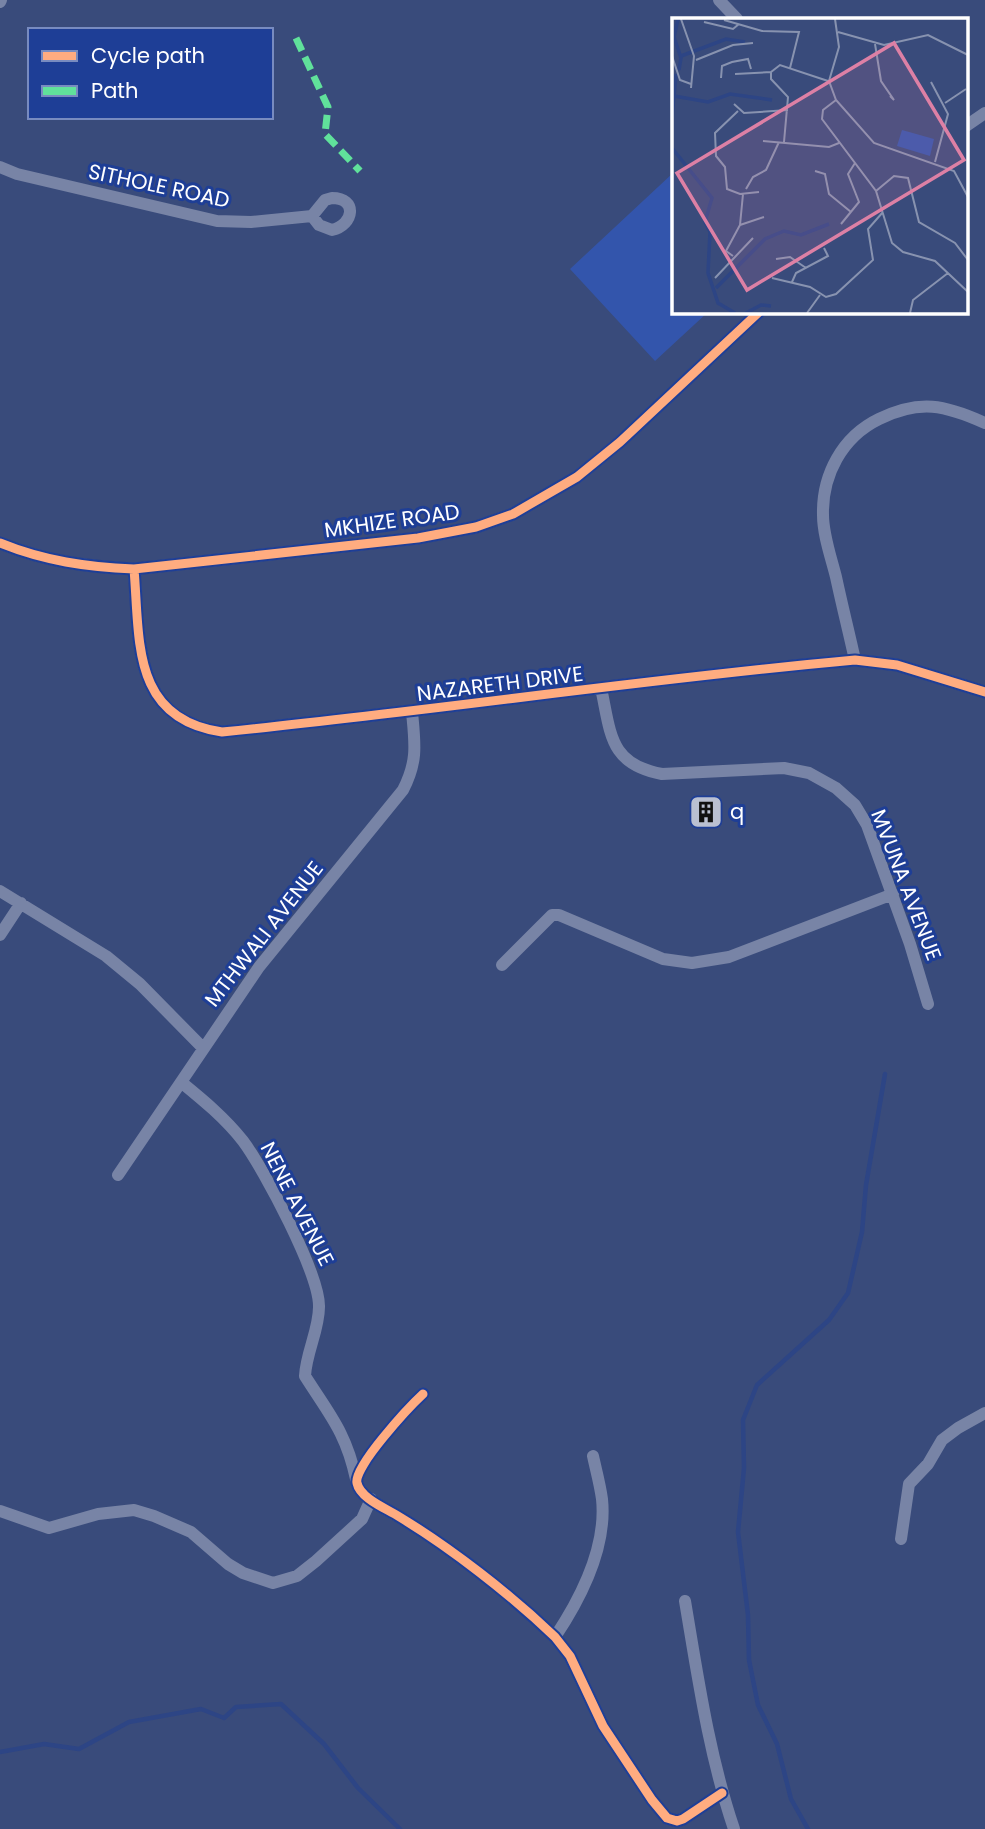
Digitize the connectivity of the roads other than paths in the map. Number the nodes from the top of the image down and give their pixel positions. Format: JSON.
{"nodes":[{"id":1,"x":719,"y":0,"type":"edge"},
{"id":2,"x":736,"y":18,"type":"edge"},
{"id":3,"x":985,"y":113,"type":"edge"},
{"id":4,"x":968,"y":125,"type":"edge"},
{"id":5,"x":0,"y":167,"type":"edge"},
{"id":6,"x":313,"y":216,"type":"dead end"},
{"id":7,"x":758,"y":313,"type":"edge"},
{"id":8,"x":985,"y":423,"type":"edge"},
{"id":9,"x":0,"y":543,"type":"edge"},
{"id":10,"x":134,"y":569,"type":"junction"},
{"id":11,"x":855,"y":660,"type":"junction"},
{"id":12,"x":601,"y":688,"type":"junction"},
{"id":13,"x":985,"y":692,"type":"edge"},
{"id":14,"x":412,"y":712,"type":"junction"},
{"id":15,"x":0,"y":891,"type":"edge"},
{"id":16,"x":892,"y":894,"type":"junction"},
{"id":17,"x":21,"y":903,"type":"junction"},
{"id":18,"x":0,"y":935,"type":"edge"},
{"id":19,"x":502,"y":965,"type":"dead end"},
{"id":20,"x":928,"y":1004,"type":"dead end"},
{"id":21,"x":203,"y":1048,"type":"junction"},
{"id":22,"x":181,"y":1082,"type":"junction"},
{"id":23,"x":118,"y":1175,"type":"dead end"},
{"id":24,"x":423,"y":1394,"type":"dead end"},
{"id":25,"x":985,"y":1413,"type":"edge"},
{"id":26,"x":593,"y":1455,"type":"dead end"},
{"id":27,"x":356,"y":1479,"type":"junction"},
{"id":28,"x":371,"y":1499,"type":"junction"},
{"id":29,"x":0,"y":1511,"type":"edge"},
{"id":30,"x":901,"y":1539,"type":"dead end"},
{"id":31,"x":685,"y":1601,"type":"dead end"},
{"id":32,"x":555,"y":1637,"type":"junction"},
{"id":33,"x":722,"y":1793,"type":"junction"},
{"id":34,"x":734,"y":1829,"type":"edge"}],
"edges":[{"from":1,"to":2,"type":"street"},
{"from":3,"to":4,"type":"street"},
{"from":5,"to":6,"type":"street","name":"SITHOLE ROAD"},
{"from":7,"to":10,"type":"street","name":"MKHIZE ROAD"},
{"from":8,"to":11,"type":"street"},
{"from":9,"to":10,"type":"street","name":"MKHIZE ROAD"},
{"from":10,"to":14,"type":"street","name":"NAZARETH DRIVE"},
{"from":11,"to":12,"type":"street","name":"NAZARETH DRIVE"},
{"from":11,"to":13,"type":"street","name":"NAZARETH DRIVE"},
{"from":12,"to":14,"type":"street","name":"NAZARETH DRIVE"},
{"from":12,"to":16,"type":"street","name":"MVUNA AVENUE"},
{"from":14,"to":21,"type":"street","name":"MTHWALI AVENUE"},
{"from":15,"to":17,"type":"street"},
{"from":16,"to":19,"type":"street"},
{"from":16,"to":20,"type":"street","name":"MVUNA AVENUE"},
{"from":17,"to":18,"type":"street"},
{"from":17,"to":21,"type":"street"},
{"from":21,"to":22,"type":"street","name":"MTHWALI AVENUE"},
{"from":22,"to":23,"type":"street","name":"MTHWALI AVENUE"},
{"from":22,"to":27,"type":"street","name":"NENE AVENUE"},
{"from":24,"to":27,"type":"street"},
{"from":25,"to":30,"type":"street"},
{"from":26,"to":32,"type":"street"},
{"from":27,"to":28,"type":"street"},
{"from":28,"to":29,"type":"street"},
{"from":28,"to":32,"type":"street"},
{"from":31,"to":33,"type":"street"},
{"from":32,"to":33,"type":"street"},
{"from":33,"to":34,"type":"street"}]}
